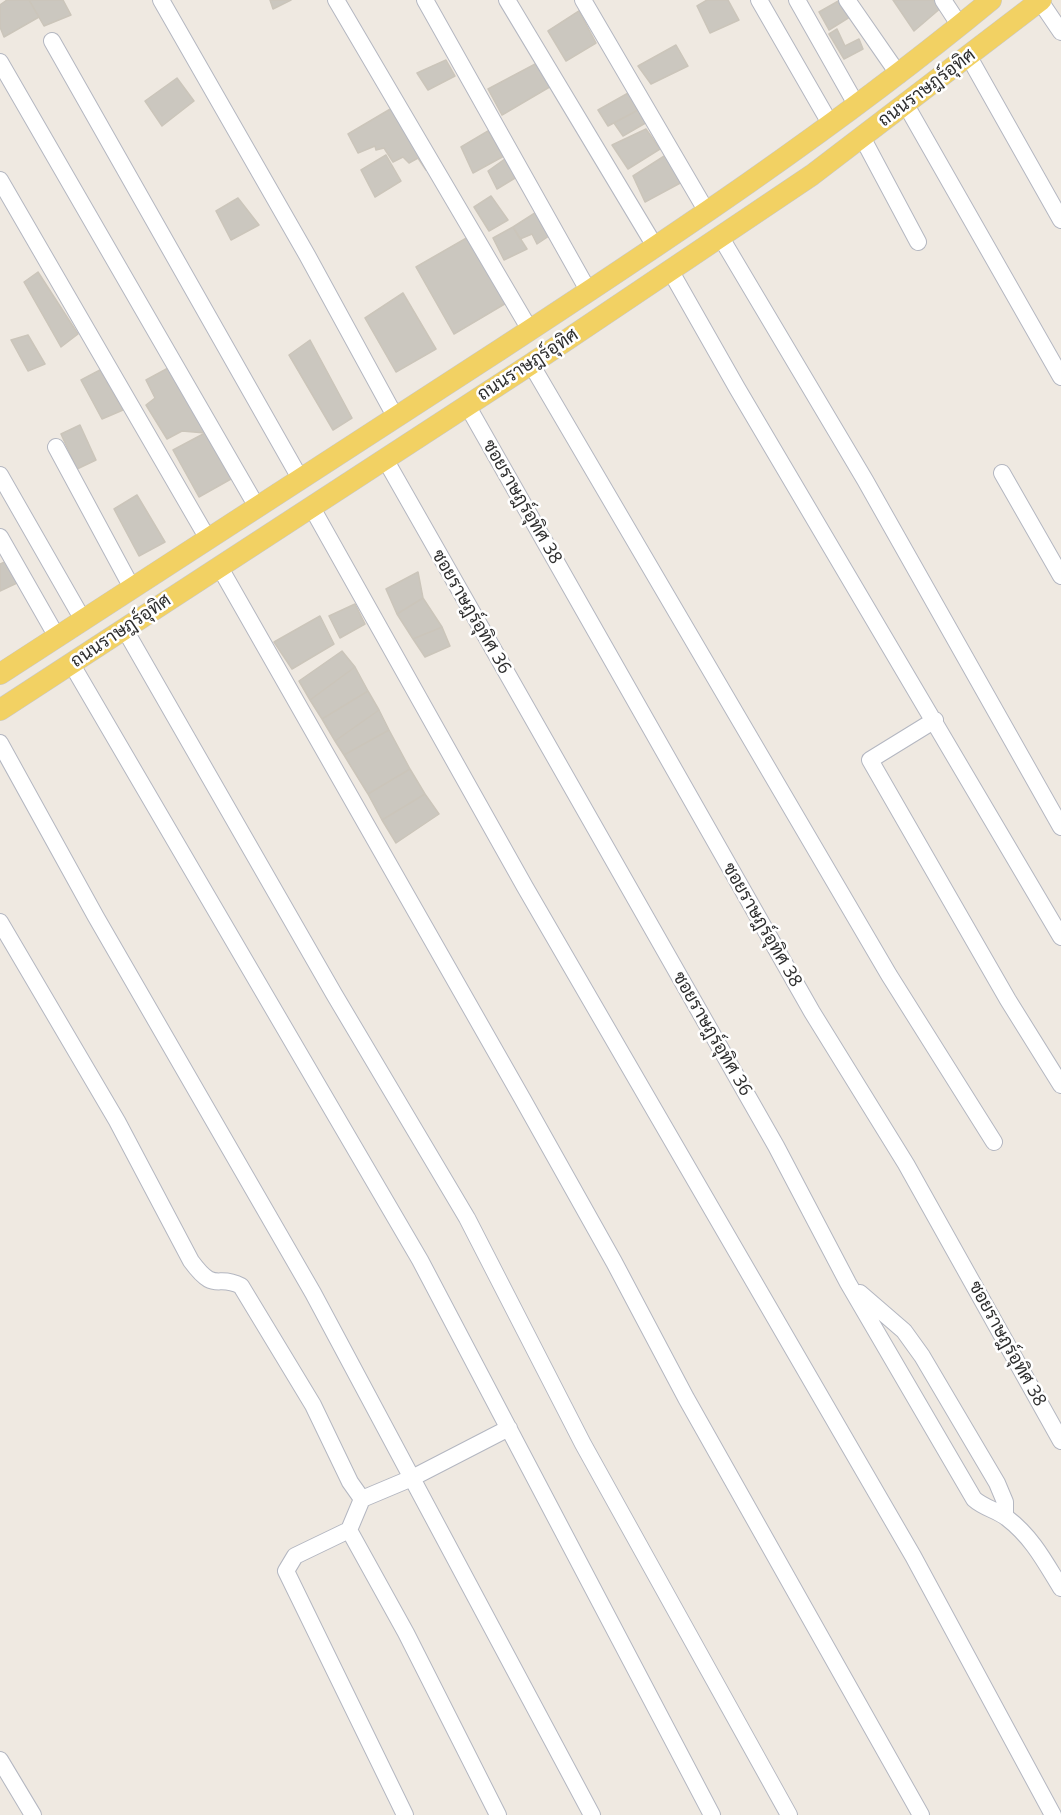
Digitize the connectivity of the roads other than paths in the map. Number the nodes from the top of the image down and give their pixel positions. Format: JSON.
{"nodes":[{"id":1,"x":161,"y":0,"type":"edge"},
{"id":2,"x":336,"y":0,"type":"edge"},
{"id":3,"x":425,"y":0,"type":"edge"},
{"id":4,"x":507,"y":0,"type":"edge"},
{"id":5,"x":583,"y":0,"type":"edge"},
{"id":6,"x":759,"y":0,"type":"edge"},
{"id":7,"x":797,"y":0,"type":"edge"},
{"id":8,"x":847,"y":0,"type":"edge"},
{"id":9,"x":943,"y":0,"type":"edge"},
{"id":10,"x":992,"y":0,"type":"edge"},
{"id":11,"x":1041,"y":1,"type":"edge"},
{"id":12,"x":960,"y":26,"type":"junction"},
{"id":13,"x":1061,"y":33,"type":"edge"},
{"id":14,"x":52,"y":41,"type":"dead end"},
{"id":15,"x":969,"y":57,"type":"junction"},
{"id":16,"x":0,"y":62,"type":"edge"},
{"id":17,"x":898,"y":75,"type":"junction"},
{"id":18,"x":906,"y":105,"type":"junction"},
{"id":19,"x":857,"y":106,"type":"junction"},
{"id":20,"x":831,"y":125,"type":"junction"},
{"id":21,"x":862,"y":137,"type":"junction"},
{"id":22,"x":0,"y":180,"type":"edge"},
{"id":23,"x":707,"y":213,"type":"junction"},
{"id":24,"x":1061,"y":220,"type":"edge"},
{"id":25,"x":720,"y":236,"type":"junction"},
{"id":26,"x":918,"y":242,"type":"dead end"},
{"id":27,"x":656,"y":248,"type":"junction"},
{"id":28,"x":670,"y":270,"type":"junction"},
{"id":29,"x":589,"y":292,"type":"junction"},
{"id":30,"x":530,"y":330,"type":"junction"},
{"id":31,"x":531,"y":364,"type":"junction"},
{"id":32,"x":1061,"y":377,"type":"edge"},
{"id":33,"x":467,"y":405,"type":"junction"},
{"id":34,"x":396,"y":418,"type":"junction"},
{"id":35,"x":56,"y":447,"type":"dead end"},
{"id":36,"x":385,"y":459,"type":"junction"},
{"id":37,"x":1002,"y":473,"type":"dead end"},
{"id":38,"x":0,"y":475,"type":"edge"},
{"id":39,"x":301,"y":480,"type":"junction"},
{"id":40,"x":311,"y":506,"type":"junction"},
{"id":41,"x":257,"y":507,"type":"junction"},
{"id":42,"x":208,"y":539,"type":"junction"},
{"id":43,"x":2,"y":545,"type":"edge"},
{"id":44,"x":219,"y":566,"type":"junction"},
{"id":45,"x":1061,"y":576,"type":"edge"},
{"id":46,"x":132,"y":588,"type":"junction"},
{"id":47,"x":83,"y":620,"type":"junction"},
{"id":48,"x":124,"y":628,"type":"junction"},
{"id":49,"x":57,"y":637,"type":"junction"},
{"id":50,"x":71,"y":663,"type":"junction"},
{"id":51,"x":0,"y":674,"type":"edge"},
{"id":52,"x":0,"y":710,"type":"edge"},
{"id":53,"x":935,"y":720,"type":"junction"},
{"id":54,"x":0,"y":742,"type":"edge"},
{"id":55,"x":1061,"y":827,"type":"edge"},
{"id":56,"x":0,"y":922,"type":"edge"},
{"id":57,"x":1061,"y":937,"type":"edge"},
{"id":58,"x":1061,"y":1085,"type":"edge"},
{"id":59,"x":994,"y":1142,"type":"dead end"},
{"id":60,"x":848,"y":1282,"type":"junction"},
{"id":61,"x":509,"y":1428,"type":"junction"},
{"id":62,"x":1061,"y":1441,"type":"edge"},
{"id":63,"x":412,"y":1478,"type":"junction"},
{"id":64,"x":362,"y":1499,"type":"junction"},
{"id":65,"x":1005,"y":1516,"type":"junction"},
{"id":66,"x":349,"y":1530,"type":"junction"},
{"id":67,"x":1061,"y":1588,"type":"edge"},
{"id":68,"x":0,"y":1760,"type":"edge"},
{"id":69,"x":33,"y":1815,"type":"edge"},
{"id":70,"x":405,"y":1815,"type":"edge"},
{"id":71,"x":498,"y":1815,"type":"edge"},
{"id":72,"x":592,"y":1815,"type":"edge"},
{"id":73,"x":712,"y":1815,"type":"edge"},
{"id":74,"x":789,"y":1815,"type":"edge"},
{"id":75,"x":921,"y":1815,"type":"edge"},
{"id":76,"x":1053,"y":1815,"type":"edge"}],
"edges":[{"from":1,"to":34,"type":"street"},
{"from":2,"to":30,"type":"street"},
{"from":3,"to":29,"type":"street"},
{"from":4,"to":27,"type":"street"},
{"from":5,"to":23,"type":"street"},
{"from":6,"to":20,"type":"street"},
{"from":7,"to":19,"type":"street"},
{"from":8,"to":17,"type":"street"},
{"from":9,"to":12,"type":"street"},
{"from":10,"to":12,"type":"main road","name":"ถนนราษฎร์อุทิศ"},
{"from":11,"to":13,"type":"street"},
{"from":11,"to":15,"type":"main road","name":"ถนนราษฎร์อุทิศ"},
{"from":12,"to":17,"type":"main road","name":"ถนนราษฎร์อุทิศ"},
{"from":14,"to":39,"type":"street"},
{"from":15,"to":18,"type":"main road","name":"ถนนราษฎร์อุทิศ"},
{"from":15,"to":24,"type":"street"},
{"from":16,"to":41,"type":"street"},
{"from":17,"to":19,"type":"main road","name":"ถนนราษฎร์อุทิศ"},
{"from":18,"to":21,"type":"main road","name":"ถนนราษฎร์อุทิศ"},
{"from":18,"to":32,"type":"street"},
{"from":19,"to":20,"type":"main road","name":"ถนนราษฎร์อุทิศ"},
{"from":20,"to":23,"type":"main road","name":"ถนนราษฎร์อุทิศ"},
{"from":21,"to":25,"type":"main road","name":"ถนนราษฎร์อุทิศ"},
{"from":21,"to":26,"type":"street"},
{"from":22,"to":42,"type":"street"},
{"from":23,"to":27,"type":"main road","name":"ถนนราษฎร์อุทิศ"},
{"from":25,"to":28,"type":"main road","name":"ถนนราษฎร์อุทิศ"},
{"from":25,"to":55,"type":"street"},
{"from":27,"to":29,"type":"main road","name":"ถนนราษฎร์อุทิศ"},
{"from":28,"to":31,"type":"main road","name":"ถนนราษฎร์อุทิศ"},
{"from":28,"to":53,"type":"street"},
{"from":29,"to":30,"type":"main road","name":"ถนนราษฎร์อุทิศ"},
{"from":30,"to":34,"type":"main road","name":"ถนนราษฎร์อุทิศ"},
{"from":31,"to":33,"type":"main road","name":"ถนนราษฎร์อุทิศ"},
{"from":31,"to":59,"type":"street"},
{"from":33,"to":36,"type":"main road","name":"ถนนราษฎร์อุทิศ"},
{"from":33,"to":62,"type":"street","name":"ซอยราษฎร์อุทิศ 38"},
{"from":34,"to":39,"type":"main road","name":"ถนนราษฎร์อุทิศ"},
{"from":35,"to":46,"type":"street"},
{"from":36,"to":40,"type":"main road","name":"ถนนราษฎร์อุทิศ"},
{"from":36,"to":60,"type":"street","name":"ซอยราษฎร์อุทิศ 36"},
{"from":37,"to":45,"type":"street"},
{"from":38,"to":47,"type":"street"},
{"from":39,"to":41,"type":"main road","name":"ถนนราษฎร์อุทิศ"},
{"from":40,"to":44,"type":"main road","name":"ถนนราษฎร์อุทิศ"},
{"from":40,"to":76,"type":"street"},
{"from":41,"to":42,"type":"main road","name":"ถนนราษฎร์อุทิศ"},
{"from":42,"to":46,"type":"main road","name":"ถนนราษฎร์อุทิศ"},
{"from":43,"to":49,"type":"street"},
{"from":44,"to":48,"type":"main road","name":"ถนนราษฎร์อุทิศ"},
{"from":44,"to":75,"type":"street"},
{"from":46,"to":47,"type":"main road","name":"ถนนราษฎร์อุทิศ"},
{"from":47,"to":49,"type":"main road","name":"ถนนราษฎร์อุทิศ"},
{"from":48,"to":50,"type":"main road","name":"ถนนราษฎร์อุทิศ"},
{"from":48,"to":74,"type":"street"},
{"from":49,"to":51,"type":"main road","name":"ถนนราษฎร์อุทิศ"},
{"from":50,"to":52,"type":"main road","name":"ถนนราษฎร์อุทิศ"},
{"from":50,"to":61,"type":"street"},
{"from":53,"to":57,"type":"street"},
{"from":53,"to":58,"type":"street"},
{"from":54,"to":63,"type":"street"},
{"from":56,"to":64,"type":"street"},
{"from":60,"to":65,"type":"street","name":"ซอยราษฎร์อุทิศ 36"},
{"from":60,"to":65,"type":"street"},
{"from":61,"to":63,"type":"street"},
{"from":61,"to":73,"type":"street"},
{"from":63,"to":64,"type":"street"},
{"from":63,"to":72,"type":"street"},
{"from":64,"to":66,"type":"street"},
{"from":65,"to":67,"type":"street","name":"ซอยราษฎร์อุทิศ 36"},
{"from":66,"to":70,"type":"street"},
{"from":66,"to":71,"type":"street"},
{"from":68,"to":69,"type":"street"}]}
